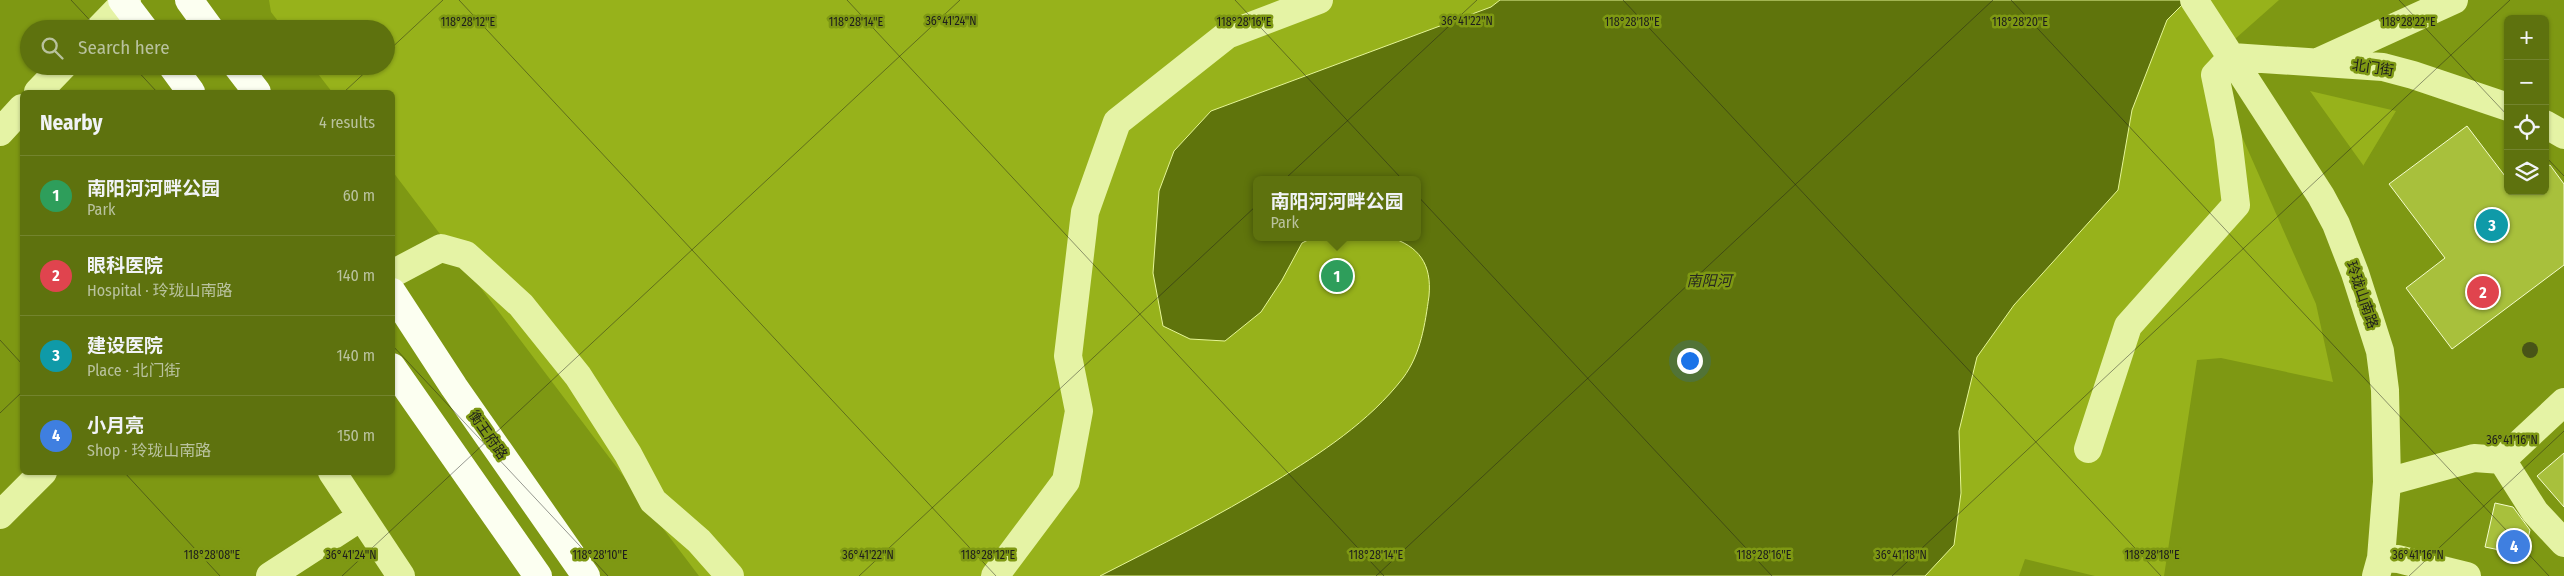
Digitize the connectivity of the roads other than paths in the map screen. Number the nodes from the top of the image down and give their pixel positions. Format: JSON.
{"nodes":[{"id":1,"x":188,"y":0,"type":"edge"},
{"id":2,"x":1320,"y":0,"type":"edge"},
{"id":3,"x":2194,"y":0,"type":"edge"},
{"id":4,"x":2454,"y":0,"type":"edge"},
{"id":5,"x":124,"y":1,"type":"edge"},
{"id":6,"x":107,"y":20,"type":"edge"},
{"id":7,"x":138,"y":20,"type":"edge"},
{"id":8,"x":203,"y":20,"type":"edge"},
{"id":9,"x":2229,"y":52,"type":"junction"},
{"id":10,"x":2319,"y":62,"type":"junction"},
{"id":11,"x":54,"y":75,"type":"edge"},
{"id":12,"x":179,"y":75,"type":"edge"},
{"id":13,"x":244,"y":75,"type":"edge"},
{"id":14,"x":40,"y":90,"type":"edge"},
{"id":15,"x":190,"y":90,"type":"edge"},
{"id":16,"x":255,"y":90,"type":"edge"},
{"id":17,"x":2504,"y":107,"type":"edge"},
{"id":18,"x":20,"y":110,"type":"edge"},
{"id":19,"x":2549,"y":126,"type":"edge"},
{"id":20,"x":0,"y":132,"type":"edge"},
{"id":21,"x":2564,"y":135,"type":"edge"},
{"id":22,"x":395,"y":272,"type":"edge"},
{"id":23,"x":395,"y":297,"type":"edge"},
{"id":24,"x":395,"y":371,"type":"edge"},
{"id":25,"x":2564,"y":402,"type":"edge"},
{"id":26,"x":2088,"y":449,"type":"dead end"},
{"id":27,"x":2502,"y":460,"type":"junction"},
{"id":28,"x":40,"y":475,"type":"edge"},
{"id":29,"x":334,"y":475,"type":"edge"},
{"id":30,"x":2387,"y":482,"type":"junction"},
{"id":31,"x":0,"y":515,"type":"edge"},
{"id":32,"x":361,"y":517,"type":"junction"},
{"id":33,"x":2564,"y":543,"type":"edge"},
{"id":34,"x":2378,"y":567,"type":"edge"},
{"id":35,"x":270,"y":576,"type":"edge"},
{"id":36,"x":401,"y":576,"type":"edge"},
{"id":37,"x":538,"y":576,"type":"edge"},
{"id":38,"x":586,"y":576,"type":"edge"},
{"id":39,"x":730,"y":576,"type":"edge"},
{"id":40,"x":995,"y":576,"type":"edge"},
{"id":41,"x":2467,"y":576,"type":"edge"}],
"edges":[{"from":1,"to":8,"type":"main road"},
{"from":2,"to":40,"type":"street"},
{"from":3,"to":9,"type":"street","name":"玲珑山南路"},
{"from":4,"to":10,"type":"street"},
{"from":5,"to":6,"type":"street"},
{"from":5,"to":7,"type":"main road"},
{"from":9,"to":10,"type":"street","name":"北门街"},
{"from":9,"to":26,"type":"street"},
{"from":9,"to":30,"type":"street","name":"玲珑山南路"},
{"from":10,"to":17,"type":"street","name":"北门街"},
{"from":11,"to":14,"type":"street"},
{"from":12,"to":15,"type":"main road"},
{"from":13,"to":16,"type":"main road"},
{"from":18,"to":20,"type":"street"},
{"from":19,"to":21,"type":"street"},
{"from":22,"to":39,"type":"street"},
{"from":23,"to":38,"type":"main road","name":"衡王府路"},
{"from":24,"to":37,"type":"main road"},
{"from":25,"to":27,"type":"street"},
{"from":27,"to":30,"type":"street"},
{"from":27,"to":33,"type":"street"},
{"from":28,"to":31,"type":"street"},
{"from":29,"to":32,"type":"street"},
{"from":30,"to":34,"type":"street","name":"玲珑山南路"},
{"from":32,"to":35,"type":"street"},
{"from":32,"to":36,"type":"street"},
{"from":34,"to":41,"type":"street"}]}
